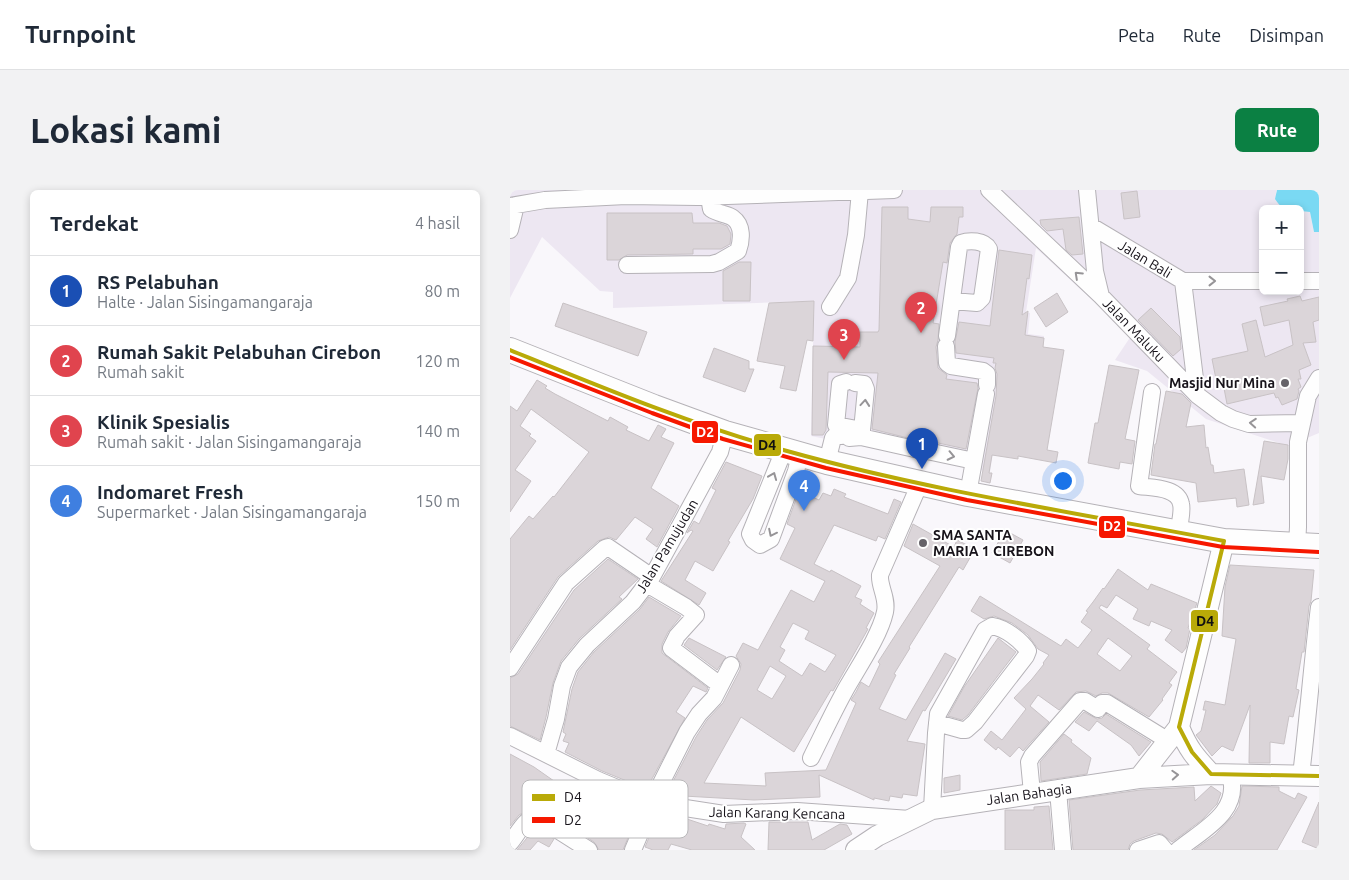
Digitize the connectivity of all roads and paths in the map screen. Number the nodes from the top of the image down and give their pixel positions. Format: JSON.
{"nodes":[{"id":1,"x":894,"y":190,"type":"edge"},
{"id":2,"x":989,"y":190,"type":"edge"},
{"id":3,"x":1087,"y":190,"type":"edge"},
{"id":4,"x":860,"y":191,"type":"edge"},
{"id":5,"x":703,"y":195,"type":"edge"},
{"id":6,"x":513,"y":205,"type":"edge"},
{"id":7,"x":1091,"y":226,"type":"junction"},
{"id":8,"x":510,"y":230,"type":"edge"},
{"id":9,"x":627,"y":266,"type":"dead end"},
{"id":10,"x":1182,"y":281,"type":"junction"},
{"id":11,"x":1259,"y":281,"type":"edge"},
{"id":12,"x":1304,"y":281,"type":"edge"},
{"id":13,"x":1319,"y":281,"type":"edge"},
{"id":14,"x":1101,"y":296,"type":"junction"},
{"id":15,"x":952,"y":301,"type":"dead end"},
{"id":16,"x":830,"y":308,"type":"dead end"},
{"id":17,"x":510,"y":350,"type":"edge"},
{"id":18,"x":1319,"y":378,"type":"edge"},
{"id":19,"x":1152,"y":392,"type":"dead end"},
{"id":20,"x":1197,"y":395,"type":"junction"},
{"id":21,"x":1301,"y":423,"type":"junction"},
{"id":22,"x":725,"y":433,"type":"junction"},
{"id":23,"x":853,"y":435,"type":"junction"},
{"id":24,"x":792,"y":452,"type":"junction"},
{"id":25,"x":974,"y":461,"type":"junction"},
{"id":26,"x":827,"y":462,"type":"junction"},
{"id":27,"x":920,"y":483,"type":"junction"},
{"id":28,"x":968,"y":494,"type":"junction"},
{"id":29,"x":1179,"y":532,"type":"junction"},
{"id":30,"x":1224,"y":541,"type":"junction"},
{"id":31,"x":1308,"y":546,"type":"edge"},
{"id":32,"x":650,"y":580,"type":"junction"},
{"id":33,"x":1319,"y":607,"type":"edge"},
{"id":34,"x":731,"y":665,"type":"dead end"},
{"id":35,"x":510,"y":668,"type":"edge"},
{"id":36,"x":720,"y":685,"type":"junction"},
{"id":37,"x":937,"y":723,"type":"junction"},
{"id":38,"x":1173,"y":733,"type":"junction"},
{"id":39,"x":510,"y":736,"type":"edge"},
{"id":40,"x":546,"y":754,"type":"junction"},
{"id":41,"x":811,"y":758,"type":"dead end"},
{"id":42,"x":1220,"y":774,"type":"junction"},
{"id":43,"x":1310,"y":775,"type":"edge"},
{"id":44,"x":1138,"y":778,"type":"junction"},
{"id":45,"x":598,"y":780,"type":"edge"},
{"id":46,"x":663,"y":780,"type":"edge"},
{"id":47,"x":1058,"y":790,"type":"junction"},
{"id":48,"x":1032,"y":793,"type":"junction"},
{"id":49,"x":688,"y":808,"type":"edge"},
{"id":50,"x":932,"y":808,"type":"junction"},
{"id":51,"x":910,"y":819,"type":"junction"},
{"id":52,"x":522,"y":828,"type":"edge"},
{"id":53,"x":570,"y":838,"type":"edge"},
{"id":54,"x":638,"y":838,"type":"edge"},
{"id":55,"x":510,"y":842,"type":"edge"},
{"id":56,"x":510,"y":847,"type":"edge"},
{"id":57,"x":513,"y":850,"type":"edge"},
{"id":58,"x":589,"y":850,"type":"edge"},
{"id":59,"x":633,"y":850,"type":"edge"},
{"id":60,"x":856,"y":850,"type":"edge"},
{"id":61,"x":1063,"y":850,"type":"edge"},
{"id":62,"x":1138,"y":850,"type":"edge"},
{"id":63,"x":1165,"y":850,"type":"edge"},
{"id":64,"x":1178,"y":850,"type":"edge"}],
"edges":[{"from":1,"to":4,"type":"street"},
{"from":14,"to":2,"type":"street","name":"Jalan Maluku","one_way":true},
{"from":3,"to":7,"type":"street"},
{"from":4,"to":5,"type":"street"},
{"from":4,"to":16,"type":"street"},
{"from":5,"to":6,"type":"street"},
{"from":5,"to":9,"type":"street"},
{"from":6,"to":8,"type":"street"},
{"from":7,"to":10,"type":"street","name":"Jalan Bali"},
{"from":7,"to":14,"type":"street"},
{"from":10,"to":11,"type":"street","name":"Jalan Bali","one_way":true},
{"from":10,"to":20,"type":"street"},
{"from":12,"to":13,"type":"street"},
{"from":14,"to":20,"type":"street","name":"Jalan Maluku"},
{"from":15,"to":25,"type":"street"},
{"from":17,"to":22,"type":"highway"},
{"from":18,"to":21,"type":"street"},
{"from":19,"to":29,"type":"street"},
{"from":21,"to":20,"type":"street","name":"Jalan Maluku","one_way":true},
{"from":21,"to":31,"type":"street"},
{"from":22,"to":24,"type":"highway"},
{"from":22,"to":32,"type":"street","name":"Jalan Pamujudan"},
{"from":23,"to":23,"type":"street","one_way":true},
{"from":23,"to":25,"type":"street","one_way":true},
{"from":23,"to":26,"type":"street"},
{"from":24,"to":24,"type":"street","one_way":true},
{"from":24,"to":26,"type":"highway"},
{"from":25,"to":28,"type":"street"},
{"from":26,"to":27,"type":"highway"},
{"from":27,"to":28,"type":"highway"},
{"from":27,"to":41,"type":"street"},
{"from":28,"to":29,"type":"highway"},
{"from":29,"to":30,"type":"highway"},
{"from":30,"to":31,"type":"highway"},
{"from":30,"to":38,"type":"main road"},
{"from":32,"to":35,"type":"street"},
{"from":32,"to":36,"type":"street"},
{"from":32,"to":40,"type":"street","name":"Jalan Pamujudan"},
{"from":33,"to":43,"type":"street"},
{"from":34,"to":36,"type":"street"},
{"from":36,"to":46,"type":"street"},
{"from":37,"to":37,"type":"street"},
{"from":37,"to":50,"type":"street"},
{"from":38,"to":42,"type":"main road"},
{"from":38,"to":44,"type":"main road"},
{"from":38,"to":48,"type":"street"},
{"from":39,"to":40,"type":"street","name":"Jalan Karang Kencana"},
{"from":40,"to":45,"type":"street","name":"Jalan Karang Kencana"},
{"from":42,"to":43,"type":"main road","name":"Jalan Bahagia"},
{"from":44,"to":42,"type":"main road","name":"Jalan Bahagia","one_way":true},
{"from":42,"to":64,"type":"street"},
{"from":44,"to":47,"type":"main road","name":"Jalan Bahagia"},
{"from":47,"to":48,"type":"main road","name":"Jalan Bahagia"},
{"from":47,"to":61,"type":"street"},
{"from":48,"to":50,"type":"main road","name":"Jalan Bahagia"},
{"from":49,"to":51,"type":"street","name":"Jalan Karang Kencana"},
{"from":50,"to":51,"type":"main road","name":"Jalan Bahagia"},
{"from":51,"to":60,"type":"main road","name":"Jalan Bahagia"},
{"from":52,"to":55,"type":"street"},
{"from":53,"to":58,"type":"street"},
{"from":54,"to":59,"type":"street"},
{"from":56,"to":57,"type":"street"},
{"from":62,"to":63,"type":"street"}]}
